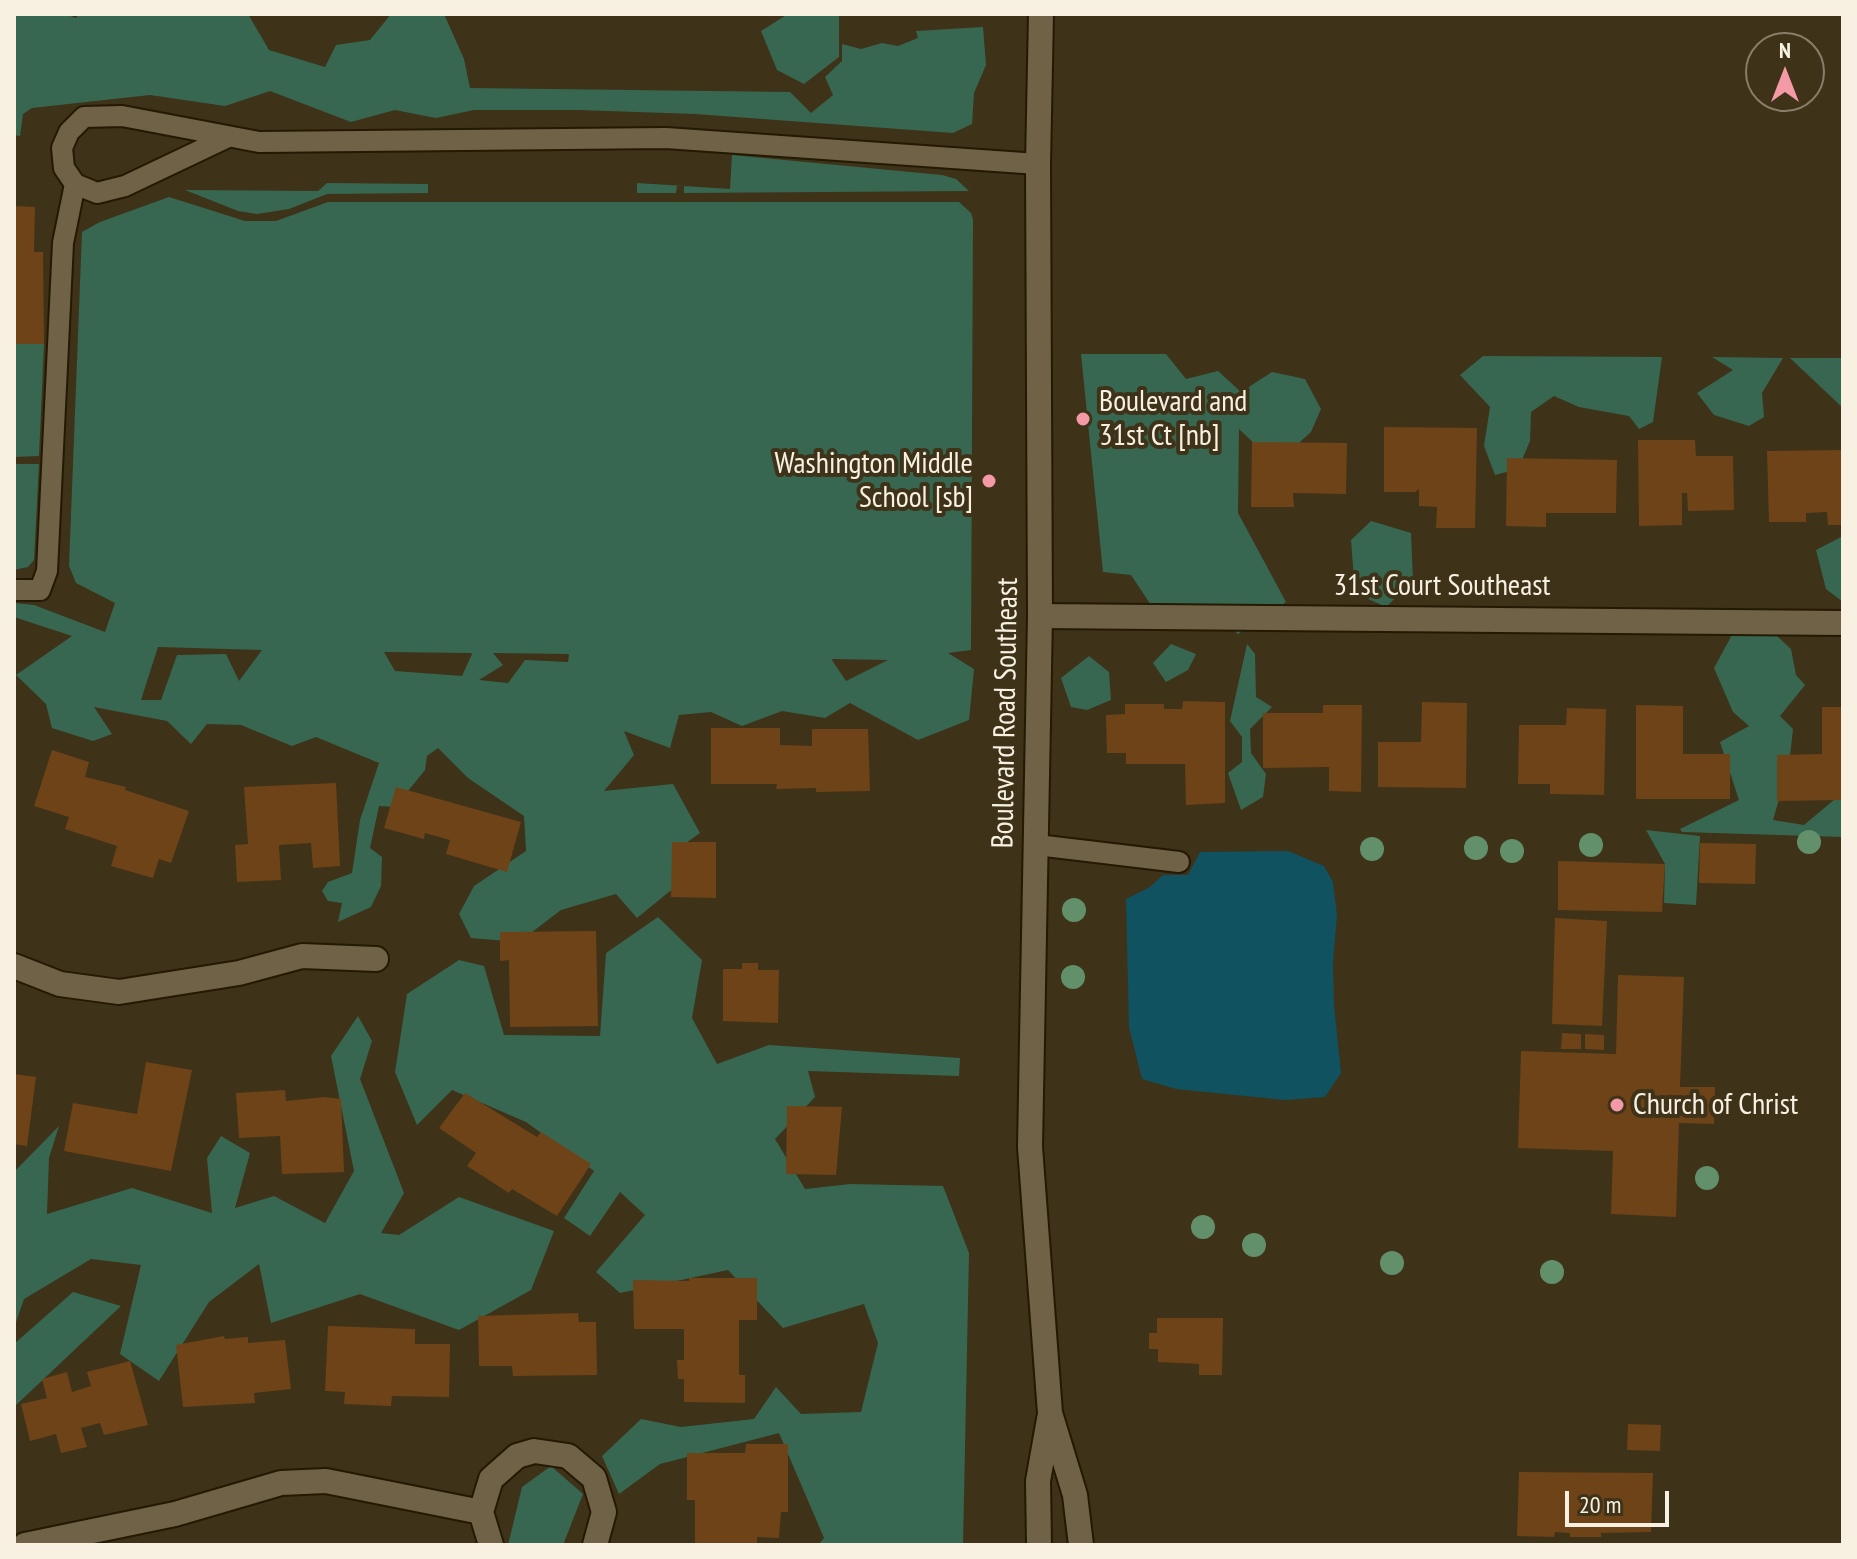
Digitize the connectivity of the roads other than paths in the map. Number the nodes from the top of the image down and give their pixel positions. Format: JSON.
{"nodes":[{"id":1,"x":1041,"y":14,"type":"edge"},
{"id":2,"x":226,"y":138,"type":"junction"},
{"id":3,"x":1038,"y":164,"type":"junction"},
{"id":4,"x":75,"y":184,"type":"junction"},
{"id":5,"x":14,"y":590,"type":"edge"},
{"id":6,"x":1040,"y":616,"type":"junction"},
{"id":7,"x":1843,"y":623,"type":"edge"},
{"id":8,"x":1037,"y":845,"type":"junction"},
{"id":9,"x":1179,"y":862,"type":"dead end"},
{"id":10,"x":376,"y":959,"type":"dead end"},
{"id":11,"x":14,"y":966,"type":"edge"},
{"id":12,"x":1050,"y":1413,"type":"junction"},
{"id":13,"x":481,"y":1512,"type":"junction"},
{"id":14,"x":25,"y":1545,"type":"edge"},
{"id":15,"x":491,"y":1545,"type":"edge"},
{"id":16,"x":595,"y":1545,"type":"edge"},
{"id":17,"x":1039,"y":1545,"type":"edge"},
{"id":18,"x":1081,"y":1545,"type":"edge"}],
"edges":[{"from":1,"to":3,"type":"street","name":"Boulevard Road Southeast"},
{"from":2,"to":3,"type":"lane"},
{"from":2,"to":4,"type":"lane"},
{"from":2,"to":4,"type":"lane"},
{"from":3,"to":6,"type":"street","name":"Boulevard Road Southeast"},
{"from":4,"to":5,"type":"lane"},
{"from":6,"to":7,"type":"street","name":"31st Court Southeast"},
{"from":6,"to":8,"type":"street","name":"Boulevard Road Southeast"},
{"from":8,"to":9,"type":"lane"},
{"from":8,"to":12,"type":"street","name":"Boulevard Road Southeast"},
{"from":10,"to":11,"type":"street"},
{"from":12,"to":17,"type":"street","name":"Boulevard Road Southeast"},
{"from":12,"to":18,"type":"street","name":"Boulevard Road Southeast"},
{"from":13,"to":14,"type":"street"},
{"from":13,"to":15,"type":"street"},
{"from":13,"to":16,"type":"street"}]}
